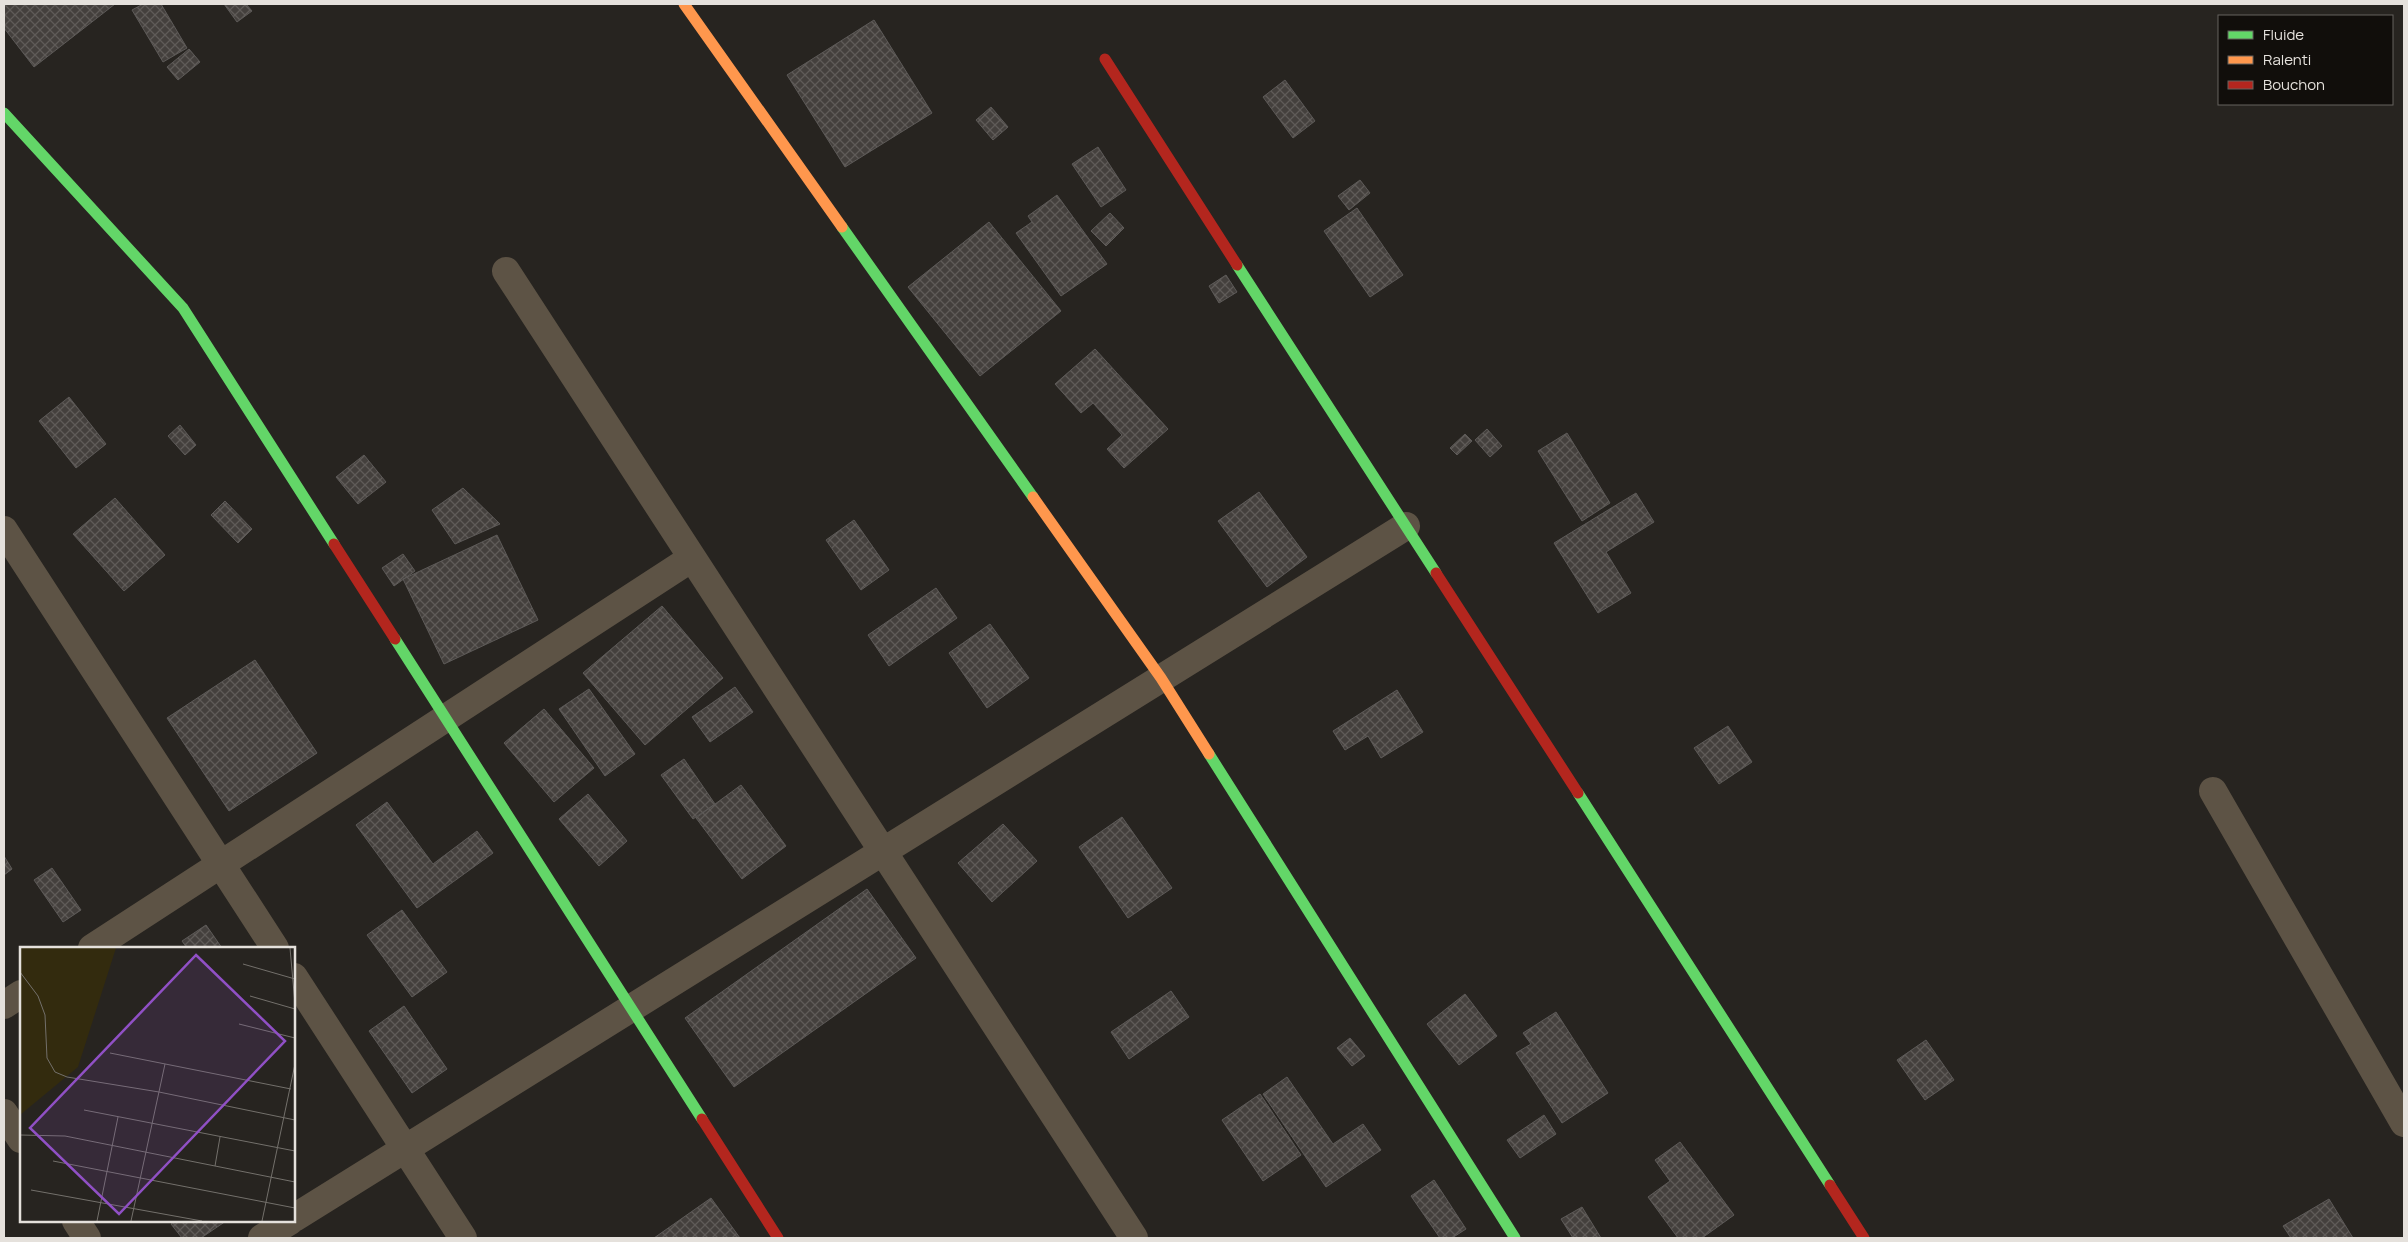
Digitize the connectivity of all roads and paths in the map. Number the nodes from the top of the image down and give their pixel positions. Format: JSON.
{"nodes":[{"id":1,"x":684,"y":4,"type":"edge"},
{"id":2,"x":1105,"y":59,"type":"dead end"},
{"id":3,"x":4,"y":113,"type":"edge"},
{"id":4,"x":506,"y":271,"type":"dead end"},
{"id":5,"x":1406,"y":526,"type":"junction"},
{"id":6,"x":4,"y":530,"type":"edge"},
{"id":7,"x":692,"y":558,"type":"junction"},
{"id":8,"x":1161,"y":678,"type":"junction"},
{"id":9,"x":446,"y":718,"type":"junction"},
{"id":10,"x":2213,"y":791,"type":"dead end"},
{"id":11,"x":883,"y":851,"type":"junction"},
{"id":12,"x":221,"y":864,"type":"junction"},
{"id":13,"x":94,"y":947,"type":"edge"},
{"id":14,"x":274,"y":947,"type":"edge"},
{"id":15,"x":295,"y":979,"type":"edge"},
{"id":16,"x":20,"y":995,"type":"edge"},
{"id":17,"x":4,"y":1005,"type":"edge"},
{"id":18,"x":631,"y":1008,"type":"junction"},
{"id":19,"x":4,"y":1113,"type":"edge"},
{"id":20,"x":2404,"y":1123,"type":"edge"},
{"id":21,"x":20,"y":1137,"type":"edge"},
{"id":22,"x":405,"y":1149,"type":"junction"},
{"id":23,"x":295,"y":1217,"type":"edge"},
{"id":24,"x":77,"y":1222,"type":"edge"},
{"id":25,"x":288,"y":1222,"type":"edge"},
{"id":26,"x":88,"y":1238,"type":"edge"},
{"id":27,"x":262,"y":1238,"type":"edge"},
{"id":28,"x":463,"y":1238,"type":"edge"},
{"id":29,"x":778,"y":1238,"type":"edge"},
{"id":30,"x":1134,"y":1238,"type":"edge"},
{"id":31,"x":1515,"y":1238,"type":"edge"},
{"id":32,"x":1864,"y":1238,"type":"edge"}],
"edges":[{"from":1,"to":8,"type":"street"},
{"from":2,"to":5,"type":"street"},
{"from":3,"to":9,"type":"street"},
{"from":4,"to":7,"type":"street"},
{"from":5,"to":8,"type":"street"},
{"from":5,"to":32,"type":"street"},
{"from":6,"to":12,"type":"street"},
{"from":7,"to":9,"type":"street"},
{"from":7,"to":11,"type":"street"},
{"from":8,"to":11,"type":"street"},
{"from":8,"to":31,"type":"street"},
{"from":9,"to":12,"type":"street"},
{"from":9,"to":18,"type":"street"},
{"from":10,"to":20,"type":"street"},
{"from":11,"to":18,"type":"street"},
{"from":11,"to":30,"type":"street"},
{"from":12,"to":13,"type":"street"},
{"from":12,"to":14,"type":"street"},
{"from":15,"to":22,"type":"street"},
{"from":16,"to":17,"type":"street"},
{"from":18,"to":22,"type":"street"},
{"from":18,"to":29,"type":"street"},
{"from":19,"to":21,"type":"street"},
{"from":22,"to":23,"type":"street"},
{"from":22,"to":28,"type":"street"},
{"from":24,"to":26,"type":"street"},
{"from":25,"to":27,"type":"street"}]}
